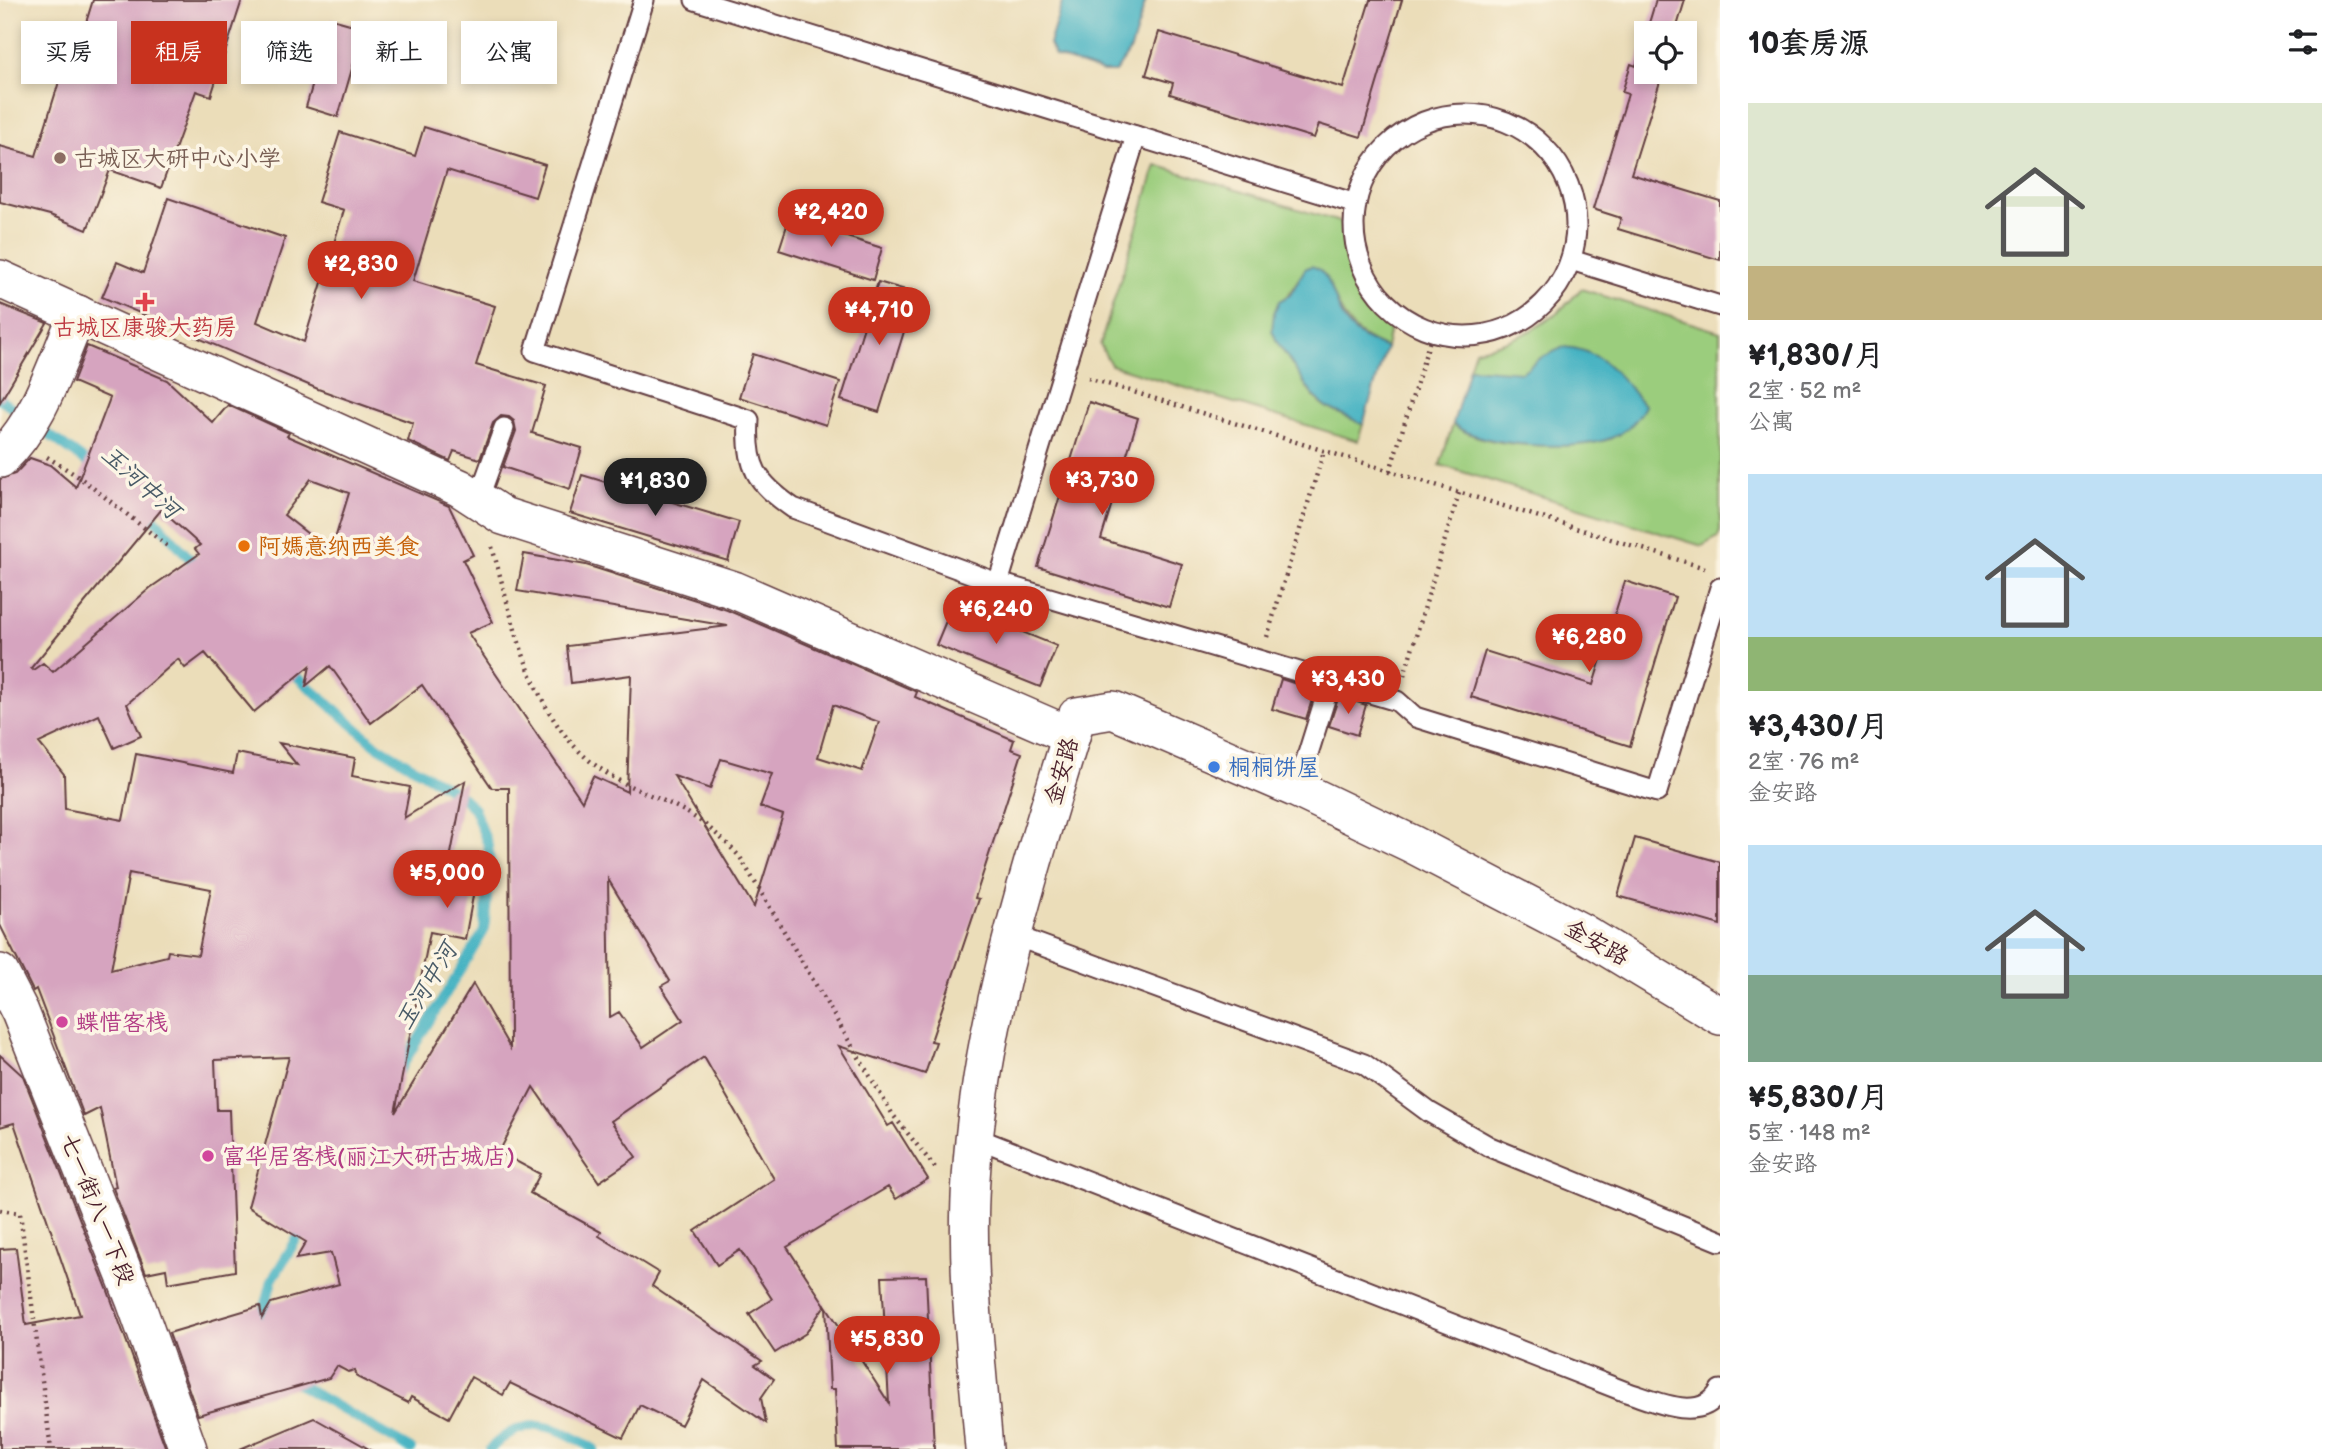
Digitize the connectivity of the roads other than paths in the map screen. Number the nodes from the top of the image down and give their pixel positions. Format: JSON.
{"nodes":[{"id":1,"x":644,"y":0,"type":"edge"},
{"id":2,"x":695,"y":0,"type":"edge"},
{"id":3,"x":1136,"y":136,"type":"junction"},
{"id":4,"x":1356,"y":204,"type":"junction"},
{"id":5,"x":1571,"y":260,"type":"junction"},
{"id":6,"x":0,"y":279,"type":"edge"},
{"id":7,"x":1720,"y":306,"type":"edge"},
{"id":8,"x":78,"y":314,"type":"junction"},
{"id":9,"x":504,"y":428,"type":"dead end"},
{"id":10,"x":10,"y":450,"type":"edge"},
{"id":11,"x":478,"y":500,"type":"junction"},
{"id":12,"x":998,"y":583,"type":"junction"},
{"id":13,"x":1720,"y":588,"type":"edge"},
{"id":14,"x":1331,"y":680,"type":"junction"},
{"id":15,"x":1071,"y":736,"type":"junction"},
{"id":16,"x":1297,"y":789,"type":"junction"},
{"id":17,"x":1013,"y":935,"type":"junction"},
{"id":18,"x":0,"y":973,"type":"edge"},
{"id":19,"x":1720,"y":1016,"type":"edge"},
{"id":20,"x":10,"y":1018,"type":"edge"},
{"id":21,"x":974,"y":1137,"type":"junction"},
{"id":22,"x":1720,"y":1241,"type":"edge"},
{"id":23,"x":1720,"y":1390,"type":"edge"},
{"id":24,"x":188,"y":1449,"type":"edge"},
{"id":25,"x":984,"y":1449,"type":"edge"}],
"edges":[{"from":1,"to":12,"type":"lane"},
{"from":2,"to":3,"type":"lane"},
{"from":3,"to":4,"type":"lane"},
{"from":3,"to":12,"type":"lane"},
{"from":4,"to":5,"type":"lane"},
{"from":4,"to":5,"type":"lane"},
{"from":5,"to":7,"type":"lane"},
{"from":6,"to":8,"type":"street"},
{"from":8,"to":10,"type":"street"},
{"from":8,"to":11,"type":"street"},
{"from":9,"to":11,"type":"lane"},
{"from":11,"to":15,"type":"street"},
{"from":12,"to":14,"type":"lane"},
{"from":13,"to":14,"type":"lane"},
{"from":14,"to":16,"type":"lane"},
{"from":15,"to":16,"type":"street","name":"金安路"},
{"from":15,"to":17,"type":"street","name":"金安路"},
{"from":16,"to":19,"type":"street","name":"金安路"},
{"from":17,"to":21,"type":"street","name":"金安路"},
{"from":17,"to":22,"type":"lane"},
{"from":18,"to":20,"type":"street","name":"七一街八一下段"},
{"from":20,"to":24,"type":"street","name":"七一街八一下段"},
{"from":21,"to":23,"type":"lane"},
{"from":21,"to":25,"type":"street","name":"金安路"}]}
